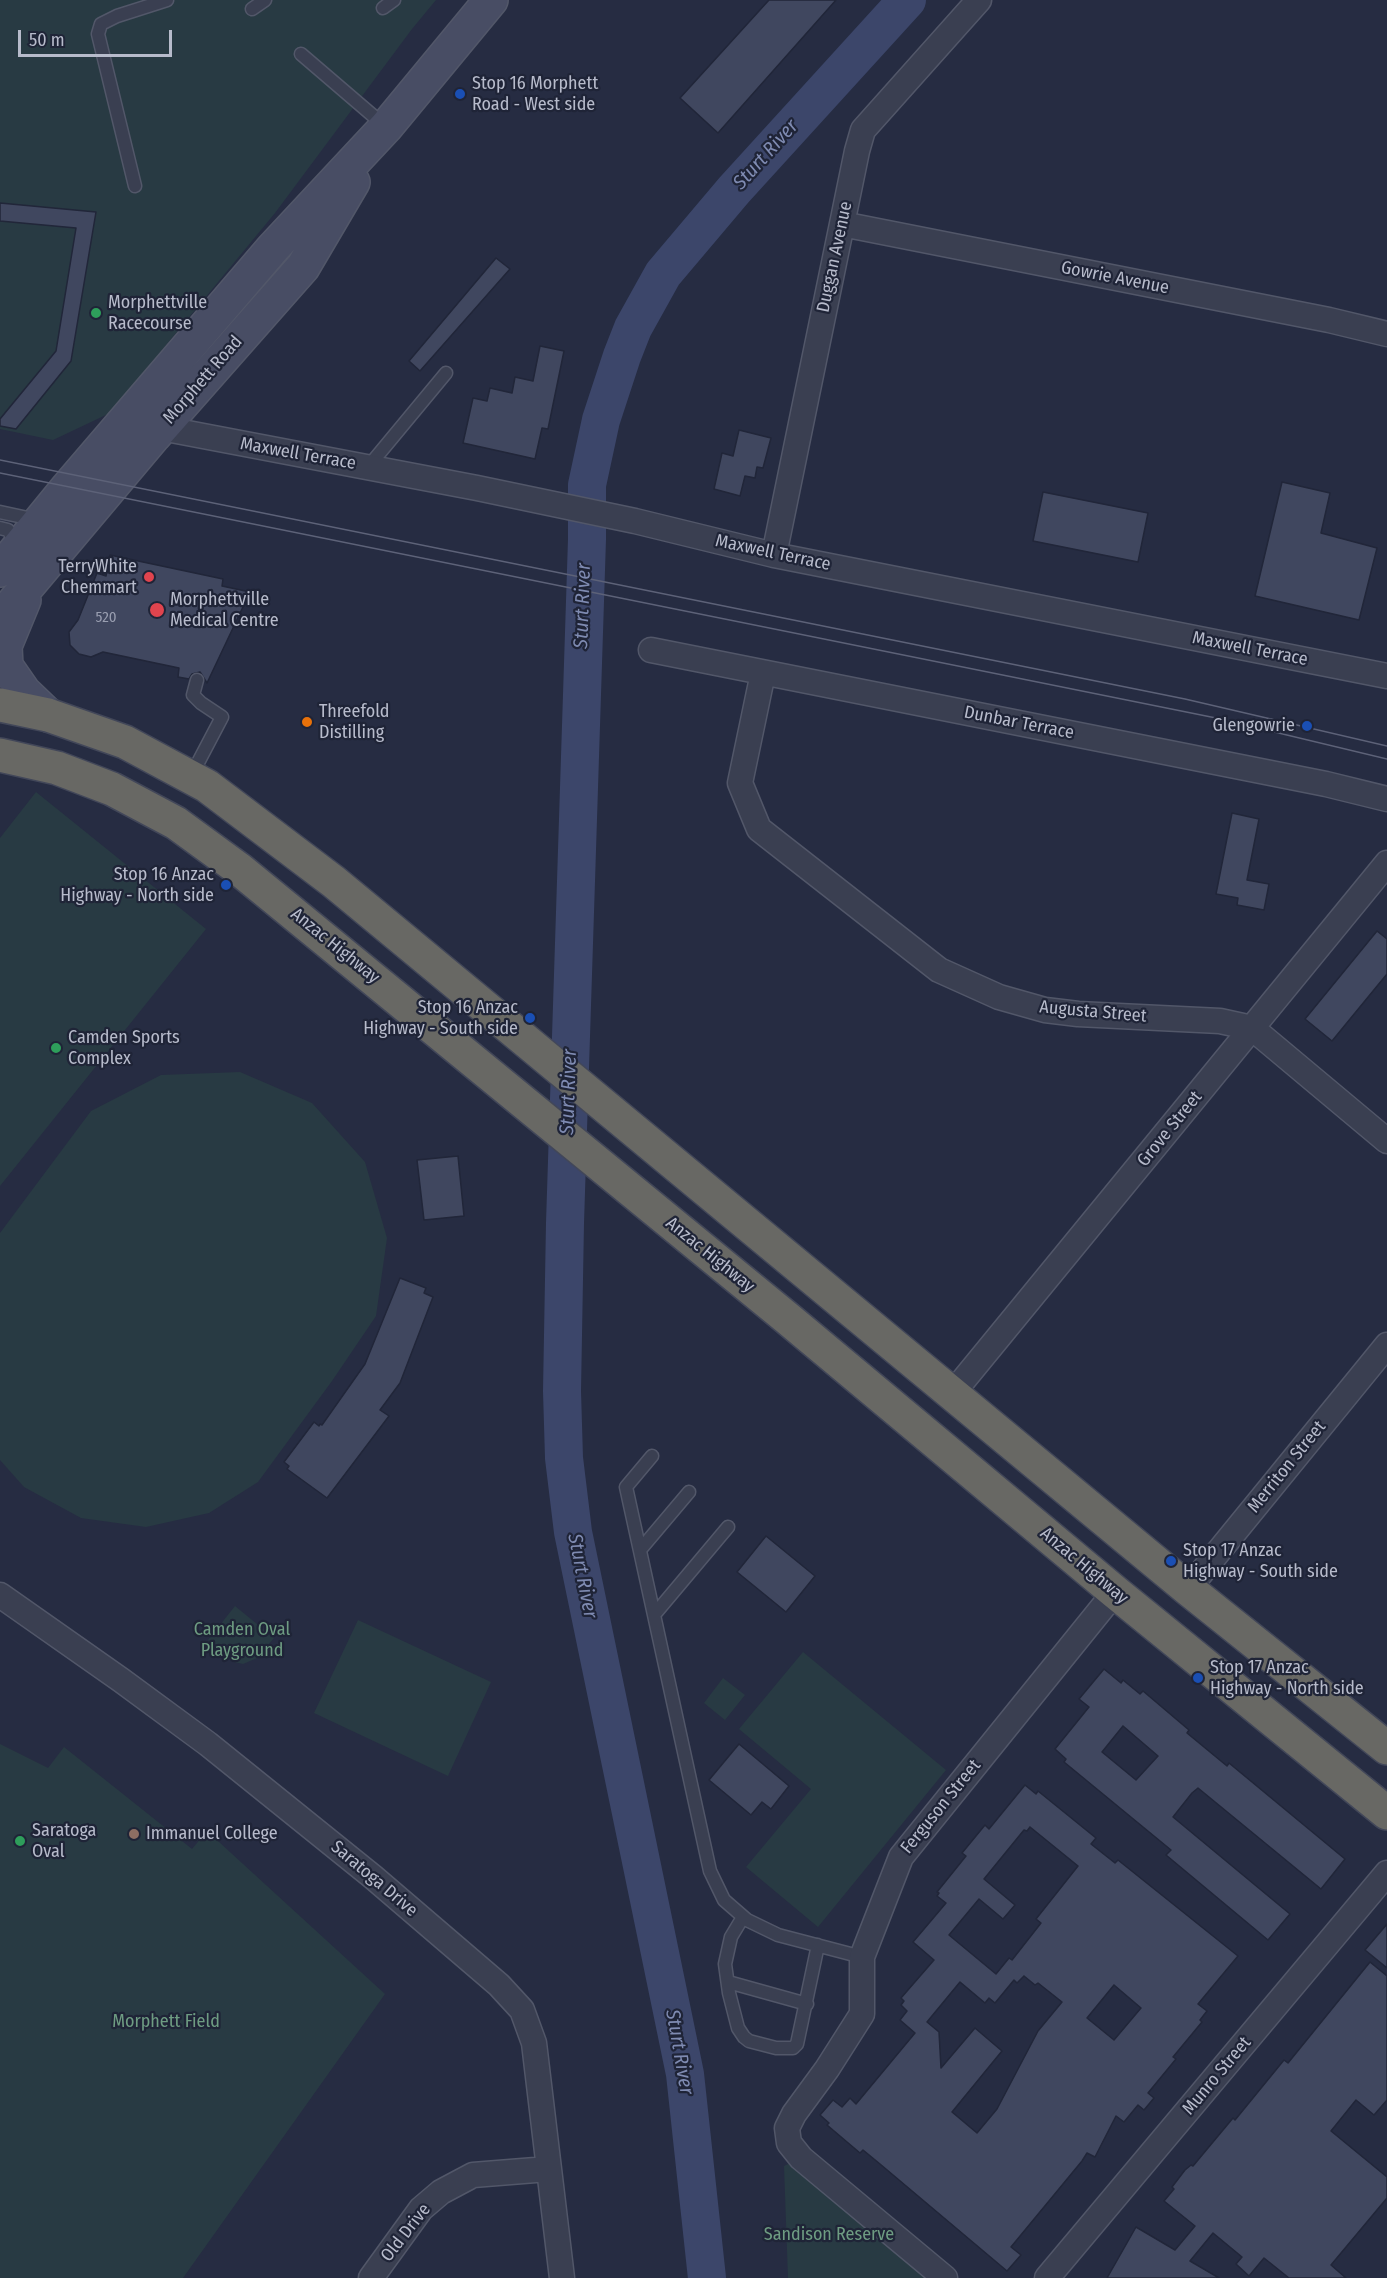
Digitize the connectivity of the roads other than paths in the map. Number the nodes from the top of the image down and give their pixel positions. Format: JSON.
{"nodes":[{"id":1,"x":167,"y":0,"type":"edge"},
{"id":2,"x":266,"y":0,"type":"edge"},
{"id":3,"x":394,"y":0,"type":"edge"},
{"id":4,"x":491,"y":0,"type":"edge"},
{"id":5,"x":978,"y":0,"type":"edge"},
{"id":6,"x":383,"y":8,"type":"dead end"},
{"id":7,"x":252,"y":9,"type":"dead end"},
{"id":8,"x":301,"y":54,"type":"dead end"},
{"id":9,"x":386,"y":127,"type":"junction"},
{"id":10,"x":135,"y":186,"type":"dead end"},
{"id":11,"x":842,"y":224,"type":"junction"},
{"id":12,"x":1387,"y":334,"type":"edge"},
{"id":13,"x":446,"y":373,"type":"dead end"},
{"id":14,"x":161,"y":428,"type":"junction"},
{"id":15,"x":368,"y":467,"type":"junction"},
{"id":16,"x":0,"y":512,"type":"edge"},
{"id":17,"x":41,"y":520,"type":"junction"},
{"id":18,"x":6,"y":548,"type":"edge"},
{"id":19,"x":774,"y":555,"type":"junction"},
{"id":20,"x":33,"y":579,"type":"junction"},
{"id":21,"x":0,"y":619,"type":"edge"},
{"id":22,"x":651,"y":650,"type":"dead end"},
{"id":23,"x":763,"y":673,"type":"junction"},
{"id":24,"x":1387,"y":676,"type":"edge"},
{"id":25,"x":197,"y":680,"type":"dead end"},
{"id":26,"x":0,"y":705,"type":"edge"},
{"id":27,"x":48,"y":715,"type":"junction"},
{"id":28,"x":0,"y":755,"type":"edge"},
{"id":29,"x":191,"y":778,"type":"junction"},
{"id":30,"x":1387,"y":799,"type":"edge"},
{"id":31,"x":1387,"y":863,"type":"edge"},
{"id":32,"x":334,"y":882,"type":"junction"},
{"id":33,"x":305,"y":921,"type":"junction"},
{"id":34,"x":1252,"y":1028,"type":"junction"},
{"id":35,"x":1387,"y":1141,"type":"edge"},
{"id":36,"x":1387,"y":1345,"type":"edge"},
{"id":37,"x":915,"y":1363,"type":"junction"},
{"id":38,"x":952,"y":1394,"type":"junction"},
{"id":39,"x":905,"y":1417,"type":"junction"},
{"id":40,"x":652,"y":1456,"type":"dead end"},
{"id":41,"x":689,"y":1492,"type":"dead end"},
{"id":42,"x":1012,"y":1506,"type":"junction"},
{"id":43,"x":728,"y":1527,"type":"dead end"},
{"id":44,"x":640,"y":1550,"type":"junction"},
{"id":45,"x":1188,"y":1589,"type":"junction"},
{"id":46,"x":1115,"y":1592,"type":"junction"},
{"id":47,"x":0,"y":1595,"type":"edge"},
{"id":48,"x":654,"y":1615,"type":"junction"},
{"id":49,"x":1387,"y":1748,"type":"edge"},
{"id":50,"x":1387,"y":1813,"type":"edge"},
{"id":51,"x":1387,"y":1873,"type":"edge"},
{"id":52,"x":743,"y":1917,"type":"junction"},
{"id":53,"x":818,"y":1945,"type":"junction"},
{"id":54,"x":862,"y":1957,"type":"junction"},
{"id":55,"x":728,"y":1982,"type":"junction"},
{"id":56,"x":807,"y":2004,"type":"junction"},
{"id":57,"x":548,"y":2169,"type":"junction"},
{"id":58,"x":371,"y":2278,"type":"edge"},
{"id":59,"x":562,"y":2278,"type":"edge"},
{"id":60,"x":945,"y":2278,"type":"edge"},
{"id":61,"x":1047,"y":2278,"type":"edge"}],
"edges":[{"from":1,"to":10,"type":"lane"},
{"from":2,"to":7,"type":"lane"},
{"from":3,"to":6,"type":"lane"},
{"from":4,"to":9,"type":"main road","name":"Morphett Road"},
{"from":5,"to":11,"type":"street","name":"Duggan Avenue"},
{"from":8,"to":9,"type":"lane"},
{"from":9,"to":14,"type":"main road","name":"Morphett Road"},
{"from":9,"to":17,"type":"main road","name":"Morphett Road"},
{"from":11,"to":12,"type":"street","name":"Gowrie Avenue"},
{"from":11,"to":19,"type":"street","name":"Duggan Avenue"},
{"from":13,"to":15,"type":"lane"},
{"from":14,"to":15,"type":"street","name":"Maxwell Terrace"},
{"from":14,"to":20,"type":"main road","name":"Morphett Road"},
{"from":15,"to":19,"type":"street","name":"Maxwell Terrace"},
{"from":16,"to":17,"type":"lane"},
{"from":17,"to":18,"type":"main road","name":"Morphett Road"},
{"from":19,"to":24,"type":"street","name":"Maxwell Terrace"},
{"from":20,"to":21,"type":"main road","name":"Morphett Road"},
{"from":20,"to":27,"type":"main road"},
{"from":22,"to":23,"type":"street","name":"Dunbar Terrace"},
{"from":23,"to":30,"type":"street","name":"Dunbar Terrace"},
{"from":23,"to":34,"type":"street","name":"Augusta Street"},
{"from":25,"to":29,"type":"lane"},
{"from":26,"to":27,"type":"highway"},
{"from":27,"to":29,"type":"highway"},
{"from":28,"to":33,"type":"highway","name":"Anzac Highway"},
{"from":29,"to":32,"type":"highway"},
{"from":31,"to":34,"type":"street","name":"Grove Street"},
{"from":32,"to":33,"type":"highway"},
{"from":32,"to":37,"type":"highway"},
{"from":33,"to":39,"type":"highway","name":"Anzac Highway"},
{"from":34,"to":35,"type":"street","name":"Augusta Street"},
{"from":34,"to":38,"type":"street","name":"Grove Street"},
{"from":36,"to":45,"type":"street","name":"Merriton Street"},
{"from":37,"to":38,"type":"highway"},
{"from":37,"to":39,"type":"highway"},
{"from":38,"to":42,"type":"highway"},
{"from":38,"to":45,"type":"highway"},
{"from":39,"to":42,"type":"highway","name":"Anzac Highway"},
{"from":40,"to":44,"type":"lane"},
{"from":41,"to":44,"type":"lane"},
{"from":42,"to":46,"type":"highway","name":"Anzac Highway"},
{"from":43,"to":48,"type":"lane"},
{"from":44,"to":48,"type":"lane"},
{"from":45,"to":49,"type":"highway"},
{"from":46,"to":50,"type":"highway","name":"Anzac Highway"},
{"from":46,"to":54,"type":"street","name":"Ferguson Street"},
{"from":47,"to":57,"type":"street","name":"Saratoga Drive"},
{"from":48,"to":52,"type":"lane"},
{"from":51,"to":61,"type":"street","name":"Munro Street"},
{"from":52,"to":53,"type":"lane"},
{"from":52,"to":55,"type":"lane"},
{"from":53,"to":54,"type":"lane"},
{"from":53,"to":56,"type":"lane"},
{"from":54,"to":60,"type":"street","name":"Ferguson Street"},
{"from":55,"to":56,"type":"lane"},
{"from":55,"to":56,"type":"lane"},
{"from":57,"to":58,"type":"street","name":"Old Drive"},
{"from":57,"to":59,"type":"street","name":"Saratoga Drive"}]}
